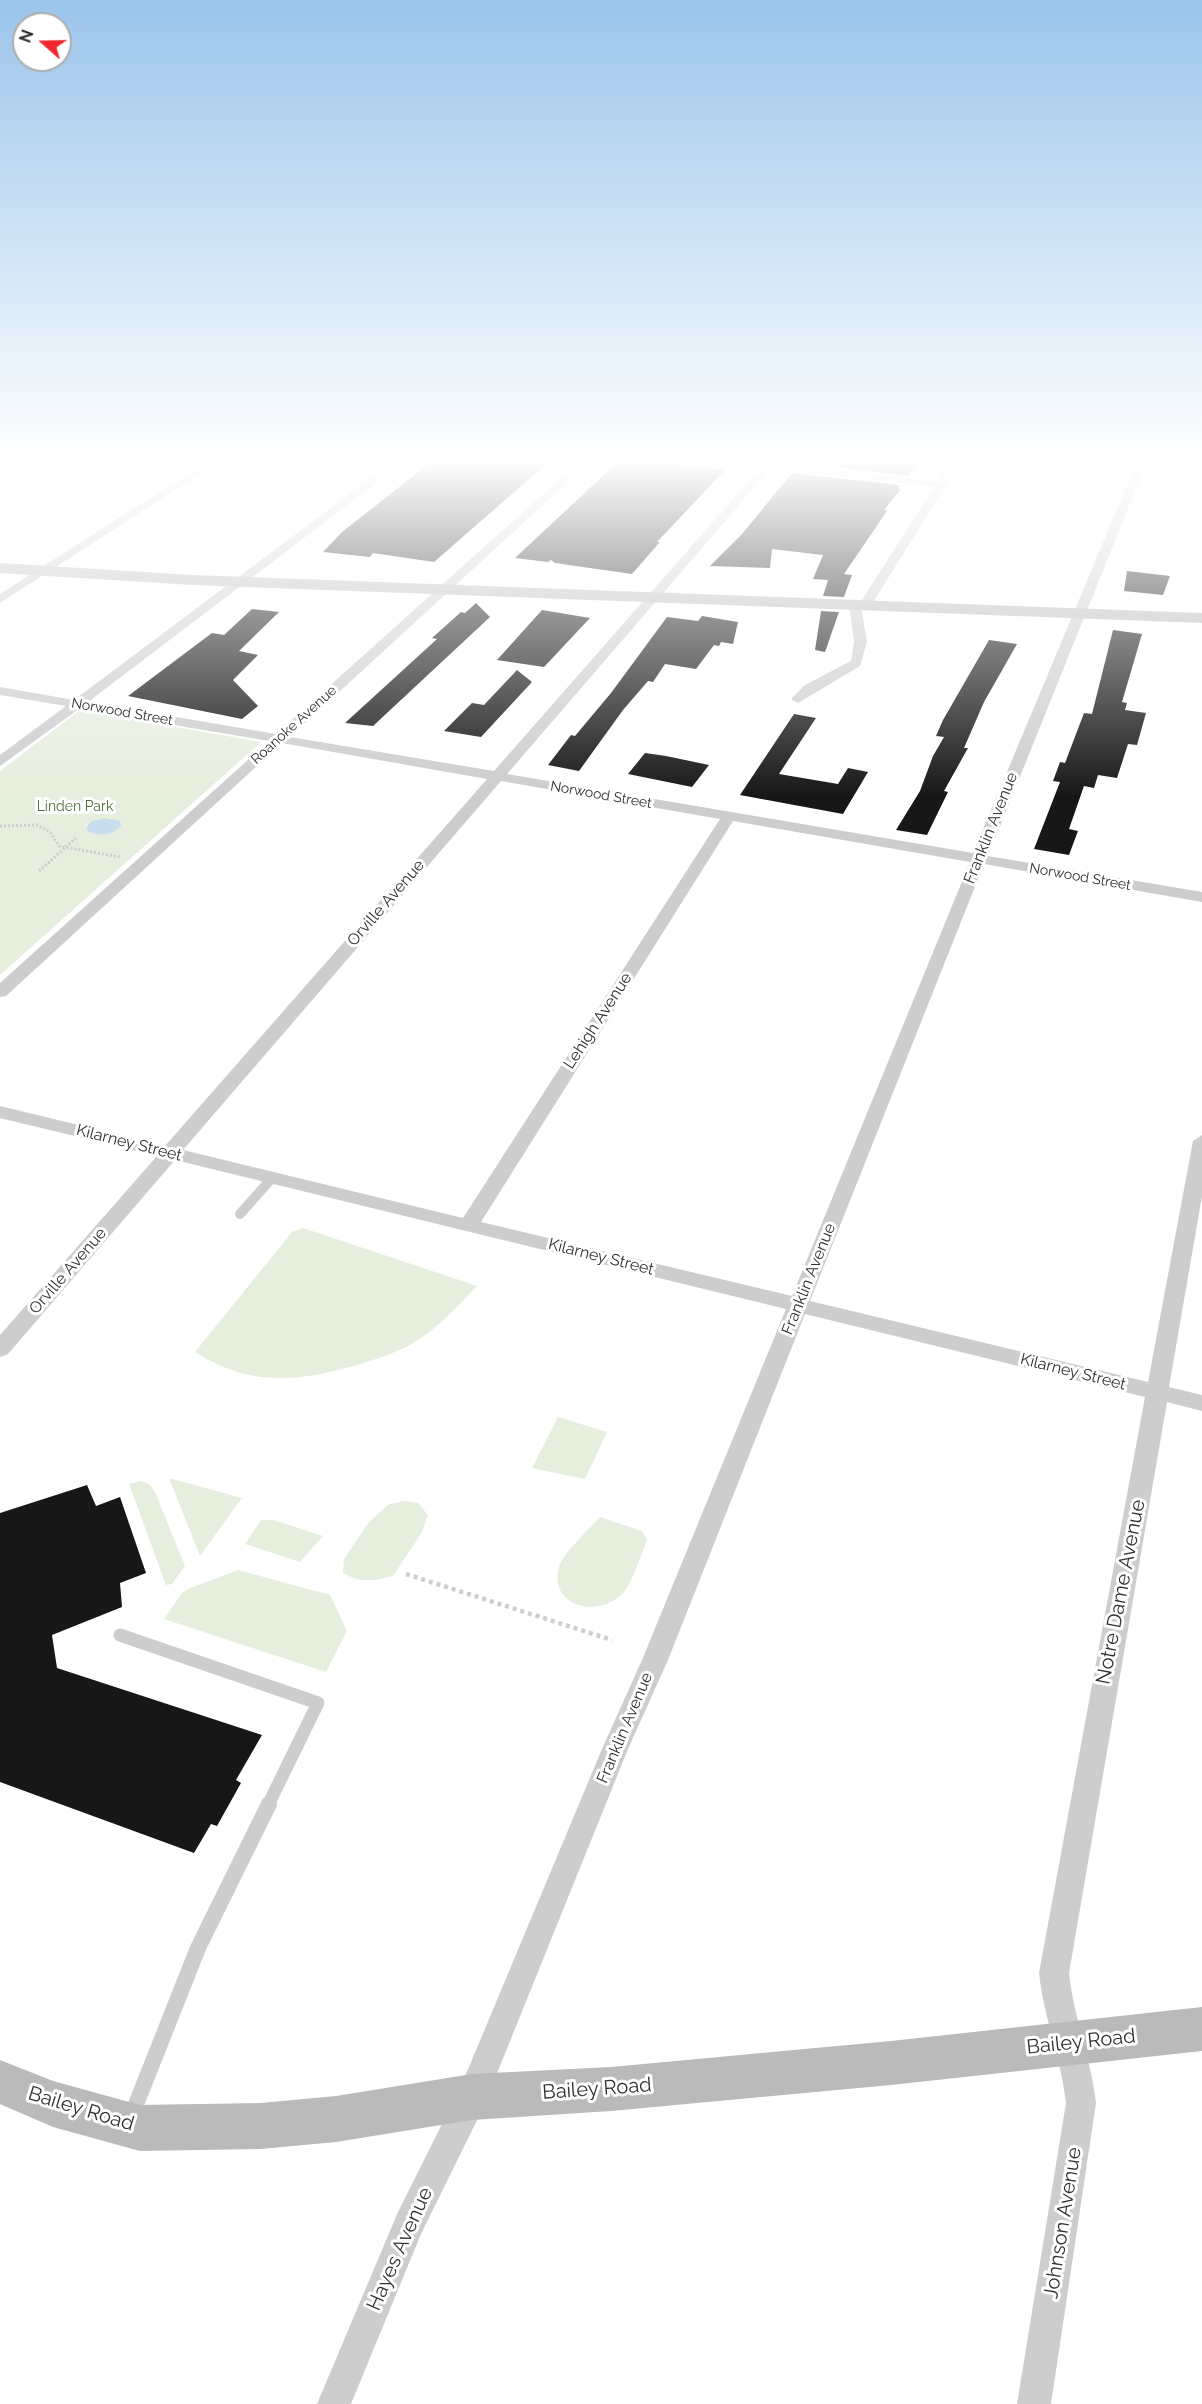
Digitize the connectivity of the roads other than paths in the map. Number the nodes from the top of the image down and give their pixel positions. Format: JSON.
{"nodes":[{"id":1,"x":34,"y":571,"type":"edge"},
{"id":2,"x":255,"y":571,"type":"edge"},
{"id":3,"x":464,"y":571,"type":"edge"},
{"id":4,"x":674,"y":571,"type":"edge"},
{"id":5,"x":883,"y":571,"type":"edge"},
{"id":6,"x":1096,"y":571,"type":"edge"},
{"id":7,"x":43,"y":572,"type":"junction"},
{"id":8,"x":242,"y":581,"type":"junction"},
{"id":9,"x":444,"y":589,"type":"junction"},
{"id":10,"x":651,"y":597,"type":"junction"},
{"id":11,"x":0,"y":599,"type":"edge"},
{"id":12,"x":861,"y":604,"type":"junction"},
{"id":13,"x":1078,"y":613,"type":"junction"},
{"id":14,"x":1202,"y":618,"type":"edge"},
{"id":15,"x":0,"y":691,"type":"edge"},
{"id":16,"x":798,"y":699,"type":"dead end"},
{"id":17,"x":78,"y":704,"type":"junction"},
{"id":18,"x":278,"y":740,"type":"junction"},
{"id":19,"x":0,"y":762,"type":"edge"},
{"id":20,"x":498,"y":777,"type":"junction"},
{"id":21,"x":728,"y":817,"type":"junction"},
{"id":22,"x":978,"y":859,"type":"junction"},
{"id":23,"x":1202,"y":897,"type":"edge"},
{"id":24,"x":0,"y":992,"type":"edge"},
{"id":25,"x":0,"y":1112,"type":"edge"},
{"id":26,"x":1202,"y":1141,"type":"edge"},
{"id":27,"x":170,"y":1154,"type":"junction"},
{"id":28,"x":272,"y":1178,"type":"junction"},
{"id":29,"x":240,"y":1214,"type":"dead end"},
{"id":30,"x":468,"y":1226,"type":"junction"},
{"id":31,"x":797,"y":1306,"type":"junction"},
{"id":32,"x":0,"y":1349,"type":"edge"},
{"id":33,"x":1156,"y":1392,"type":"junction"},
{"id":34,"x":1202,"y":1403,"type":"edge"},
{"id":35,"x":120,"y":1635,"type":"dead end"},
{"id":36,"x":1202,"y":2029,"type":"edge"},
{"id":37,"x":1067,"y":2043,"type":"junction"},
{"id":38,"x":0,"y":2082,"type":"edge"},
{"id":39,"x":472,"y":2097,"type":"junction"},
{"id":40,"x":127,"y":2126,"type":"junction"},
{"id":41,"x":334,"y":2404,"type":"edge"},
{"id":42,"x":1034,"y":2404,"type":"edge"}],
"edges":[{"from":1,"to":7,"type":"street"},
{"from":2,"to":8,"type":"street"},
{"from":3,"to":9,"type":"street","name":"Roanoke Avenue"},
{"from":4,"to":10,"type":"street","name":"Orville Avenue"},
{"from":5,"to":12,"type":"street"},
{"from":6,"to":13,"type":"street","name":"Franklin Avenue"},
{"from":7,"to":8,"type":"street"},
{"from":7,"to":11,"type":"street"},
{"from":8,"to":9,"type":"street"},
{"from":8,"to":17,"type":"street"},
{"from":9,"to":10,"type":"street"},
{"from":9,"to":18,"type":"street","name":"Roanoke Avenue"},
{"from":10,"to":12,"type":"street"},
{"from":10,"to":20,"type":"street","name":"Orville Avenue"},
{"from":12,"to":13,"type":"street"},
{"from":12,"to":16,"type":"street"},
{"from":13,"to":14,"type":"street"},
{"from":13,"to":22,"type":"street","name":"Franklin Avenue"},
{"from":15,"to":17,"type":"street","name":"Norwood Street"},
{"from":17,"to":18,"type":"street","name":"Norwood Street"},
{"from":17,"to":19,"type":"street"},
{"from":18,"to":20,"type":"street","name":"Norwood Street"},
{"from":18,"to":24,"type":"street","name":"Roanoke Avenue"},
{"from":20,"to":21,"type":"street","name":"Norwood Street"},
{"from":20,"to":27,"type":"street","name":"Orville Avenue"},
{"from":21,"to":22,"type":"street","name":"Norwood Street"},
{"from":21,"to":30,"type":"street","name":"Lehigh Avenue"},
{"from":22,"to":23,"type":"street","name":"Norwood Street"},
{"from":22,"to":31,"type":"street","name":"Franklin Avenue"},
{"from":25,"to":27,"type":"street","name":"Kilarney Street"},
{"from":26,"to":33,"type":"street","name":"Notre Dame Avenue"},
{"from":27,"to":28,"type":"street","name":"Kilarney Street"},
{"from":27,"to":32,"type":"street","name":"Orville Avenue"},
{"from":28,"to":29,"type":"lane"},
{"from":28,"to":30,"type":"street","name":"Kilarney Street"},
{"from":30,"to":31,"type":"street","name":"Kilarney Street"},
{"from":31,"to":33,"type":"street","name":"Kilarney Street"},
{"from":31,"to":39,"type":"street","name":"Franklin Avenue"},
{"from":33,"to":34,"type":"street","name":"Kilarney Street"},
{"from":33,"to":37,"type":"street","name":"Notre Dame Avenue"},
{"from":35,"to":40,"type":"lane"},
{"from":36,"to":37,"type":"street","name":"Bailey Road"},
{"from":37,"to":39,"type":"street","name":"Bailey Road"},
{"from":37,"to":42,"type":"street","name":"Johnson Avenue"},
{"from":38,"to":40,"type":"street","name":"Bailey Road"},
{"from":39,"to":40,"type":"street","name":"Bailey Road"},
{"from":39,"to":41,"type":"street","name":"Hayes Avenue"}]}
